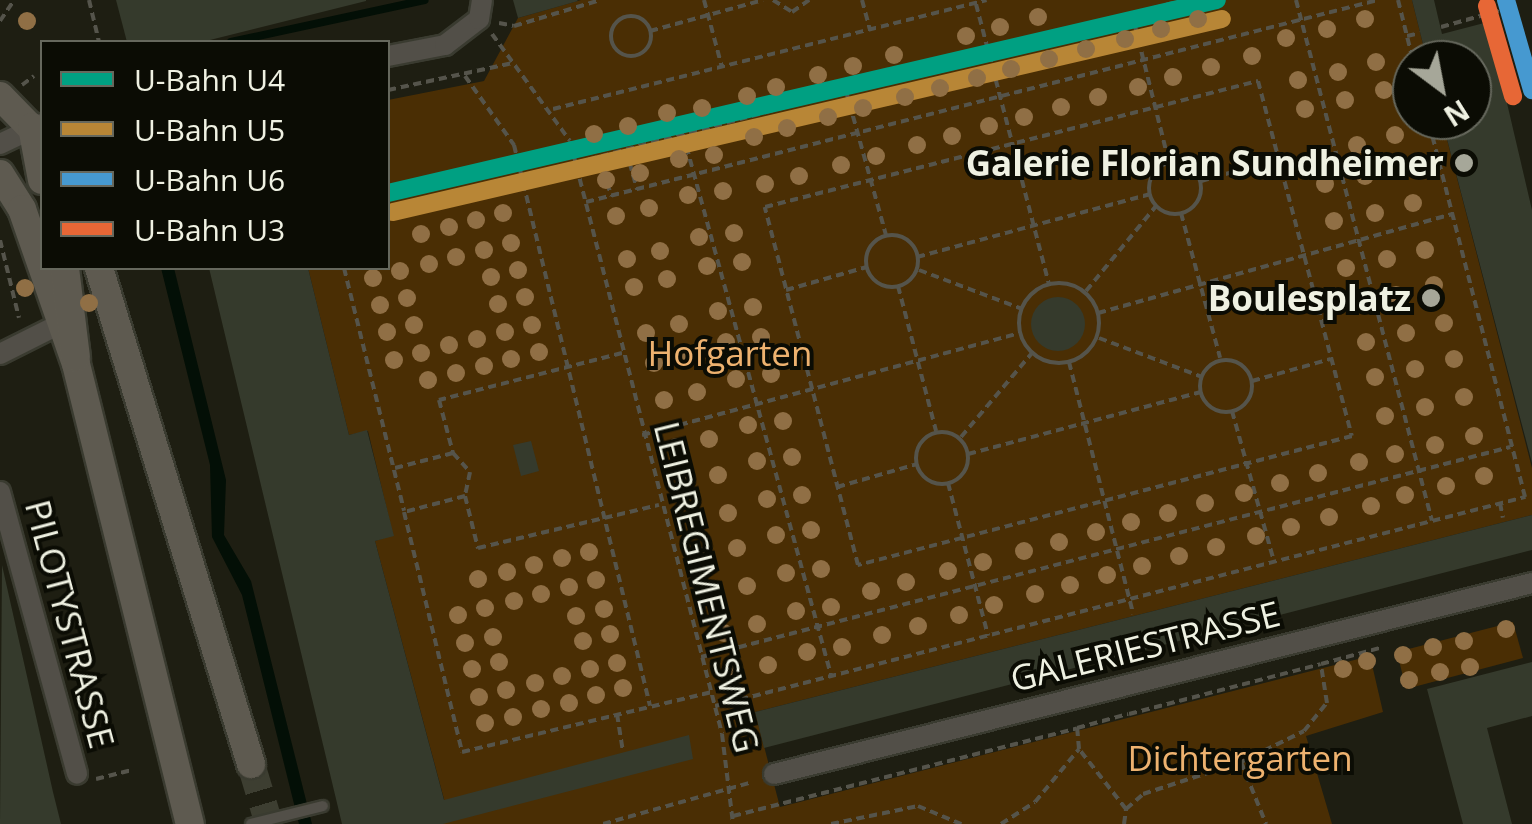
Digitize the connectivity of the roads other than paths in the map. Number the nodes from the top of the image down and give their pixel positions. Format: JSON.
{"nodes":[{"id":1,"x":480,"y":9,"type":"edge"},
{"id":2,"x":390,"y":56,"type":"edge"},
{"id":3,"x":0,"y":96,"type":"edge"},
{"id":4,"x":39,"y":130,"type":"edge"},
{"id":5,"x":0,"y":144,"type":"edge"},
{"id":6,"x":3,"y":182,"type":"edge"},
{"id":7,"x":66,"y":270,"type":"edge"},
{"id":8,"x":100,"y":270,"type":"edge"},
{"id":9,"x":58,"y":325,"type":"junction"},
{"id":10,"x":0,"y":354,"type":"edge"},
{"id":11,"x":76,"y":364,"type":"junction"},
{"id":12,"x":0,"y":492,"type":"edge"},
{"id":13,"x":1532,"y":583,"type":"edge"},
{"id":14,"x":251,"y":764,"type":"tunnel mouth"},
{"id":15,"x":77,"y":774,"type":"road end"},
{"id":16,"x":774,"y":774,"type":"dead end"},
{"id":17,"x":319,"y":807,"type":"dead end"},
{"id":18,"x":190,"y":824,"type":"edge"},
{"id":19,"x":251,"y":824,"type":"edge"}],
"edges":[{"from":1,"to":2,"type":"street"},
{"from":3,"to":4,"type":"main road"},
{"from":4,"to":5,"type":"street"},
{"from":6,"to":9,"type":"main road"},
{"from":7,"to":11,"type":"main road"},
{"from":8,"to":14,"type":"main road"},
{"from":9,"to":10,"type":"street"},
{"from":9,"to":11,"type":"main road"},
{"from":11,"to":18,"type":"main road"},
{"from":12,"to":15,"type":"street","name":"PILOTYSTRASSE"},
{"from":13,"to":16,"type":"street","name":"GALERIESTRASSE"},
{"from":17,"to":19,"type":"lane"}]}
